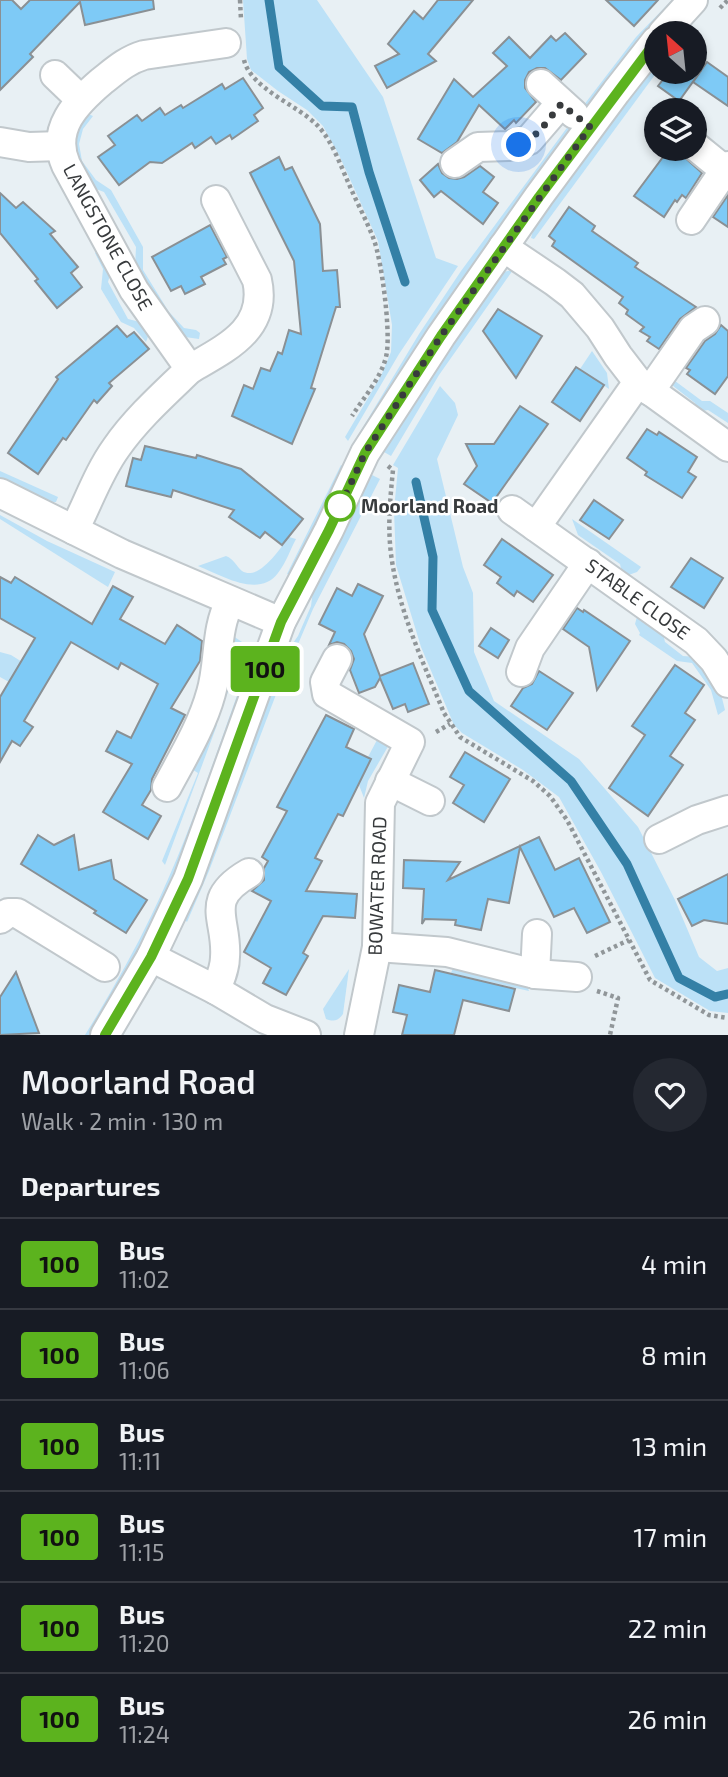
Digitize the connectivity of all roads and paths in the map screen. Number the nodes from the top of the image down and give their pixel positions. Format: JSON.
{"nodes":[{"id":1,"x":240,"y":0,"type":"edge"},
{"id":2,"x":694,"y":0,"type":"edge"},
{"id":3,"x":674,"y":21,"type":"edge"},
{"id":4,"x":237,"y":41,"type":"junction"},
{"id":5,"x":644,"y":57,"type":"edge"},
{"id":6,"x":55,"y":75,"type":"dead end"},
{"id":7,"x":80,"y":99,"type":"junction"},
{"id":8,"x":590,"y":127,"type":"junction"},
{"id":9,"x":0,"y":142,"type":"edge"},
{"id":10,"x":61,"y":146,"type":"junction"},
{"id":11,"x":707,"y":154,"type":"edge"},
{"id":12,"x":456,"y":163,"type":"dead end"},
{"id":13,"x":725,"y":167,"type":"edge"},
{"id":14,"x":216,"y":200,"type":"dead end"},
{"id":15,"x":691,"y":220,"type":"dead end"},
{"id":16,"x":503,"y":247,"type":"junction"},
{"id":17,"x":705,"y":321,"type":"dead end"},
{"id":18,"x":190,"y":369,"type":"junction"},
{"id":19,"x":644,"y":387,"type":"junction"},
{"id":20,"x":348,"y":423,"type":"dead end"},
{"id":21,"x":728,"y":447,"type":"edge"},
{"id":22,"x":365,"y":453,"type":"junction"},
{"id":23,"x":394,"y":458,"type":"dead end"},
{"id":24,"x":389,"y":467,"type":"junction"},
{"id":25,"x":383,"y":479,"type":"dead end"},
{"id":26,"x":0,"y":493,"type":"edge"},
{"id":27,"x":512,"y":510,"type":"dead end"},
{"id":28,"x":536,"y":527,"type":"junction"},
{"id":29,"x":74,"y":530,"type":"junction"},
{"id":30,"x":588,"y":562,"type":"junction"},
{"id":31,"x":230,"y":602,"type":"junction"},
{"id":32,"x":281,"y":622,"type":"junction"},
{"id":33,"x":337,"y":659,"type":"dead end"},
{"id":34,"x":521,"y":673,"type":"dead end"},
{"id":35,"x":728,"y":683,"type":"edge"},
{"id":36,"x":390,"y":781,"type":"junction"},
{"id":37,"x":167,"y":787,"type":"dead end"},
{"id":38,"x":430,"y":801,"type":"dead end"},
{"id":39,"x":728,"y":810,"type":"edge"},
{"id":40,"x":659,"y":839,"type":"dead end"},
{"id":41,"x":249,"y":873,"type":"dead end"},
{"id":42,"x":0,"y":919,"type":"edge"},
{"id":43,"x":537,"y":934,"type":"dead end"},
{"id":44,"x":629,"y":940,"type":"junction"},
{"id":45,"x":377,"y":947,"type":"junction"},
{"id":46,"x":151,"y":957,"type":"junction"},
{"id":47,"x":105,"y":967,"type":"dead end"},
{"id":48,"x":535,"y":974,"type":"junction"},
{"id":49,"x":583,"y":975,"type":"junction"},
{"id":50,"x":216,"y":990,"type":"junction"},
{"id":51,"x":728,"y":1018,"type":"edge"},
{"id":52,"x":105,"y":1035,"type":"edge"},
{"id":53,"x":306,"y":1035,"type":"edge"},
{"id":54,"x":359,"y":1035,"type":"edge"},
{"id":55,"x":610,"y":1035,"type":"edge"}],
"edges":[{"from":1,"to":4,"type":"path"},
{"from":2,"to":3,"type":"street"},
{"from":4,"to":7,"type":"street","name":"LANGSTONE CLOSE"},
{"from":4,"to":20,"type":"path"},
{"from":5,"to":8,"type":"street"},
{"from":6,"to":7,"type":"street"},
{"from":7,"to":10,"type":"street","name":"LANGSTONE CLOSE"},
{"from":8,"to":12,"type":"street"},
{"from":8,"to":16,"type":"street"},
{"from":9,"to":10,"type":"street"},
{"from":10,"to":18,"type":"street","name":"LANGSTONE CLOSE"},
{"from":11,"to":13,"type":"street"},
{"from":13,"to":15,"type":"street"},
{"from":14,"to":18,"type":"street"},
{"from":16,"to":19,"type":"street"},
{"from":16,"to":22,"type":"street"},
{"from":17,"to":19,"type":"street"},
{"from":18,"to":29,"type":"street"},
{"from":19,"to":21,"type":"street"},
{"from":19,"to":28,"type":"street"},
{"from":22,"to":24,"type":"path"},
{"from":22,"to":32,"type":"street"},
{"from":23,"to":24,"type":"path"},
{"from":24,"to":25,"type":"path"},
{"from":24,"to":44,"type":"path"},
{"from":26,"to":29,"type":"street"},
{"from":27,"to":28,"type":"street","name":"STABLE CLOSE"},
{"from":28,"to":30,"type":"street","name":"STABLE CLOSE"},
{"from":29,"to":31,"type":"street"},
{"from":30,"to":34,"type":"street"},
{"from":30,"to":35,"type":"street","name":"STABLE CLOSE"},
{"from":31,"to":32,"type":"street"},
{"from":31,"to":37,"type":"street"},
{"from":32,"to":46,"type":"street"},
{"from":33,"to":36,"type":"street","name":"BOWATER ROAD"},
{"from":36,"to":38,"type":"street"},
{"from":36,"to":45,"type":"street","name":"BOWATER ROAD"},
{"from":39,"to":40,"type":"street"},
{"from":41,"to":50,"type":"street"},
{"from":42,"to":47,"type":"street"},
{"from":43,"to":48,"type":"street"},
{"from":44,"to":49,"type":"path"},
{"from":44,"to":51,"type":"path"},
{"from":45,"to":48,"type":"street"},
{"from":45,"to":54,"type":"street","name":"BOWATER ROAD"},
{"from":46,"to":50,"type":"street"},
{"from":46,"to":52,"type":"street"},
{"from":48,"to":49,"type":"street"},
{"from":49,"to":55,"type":"path"},
{"from":50,"to":53,"type":"street"}]}
